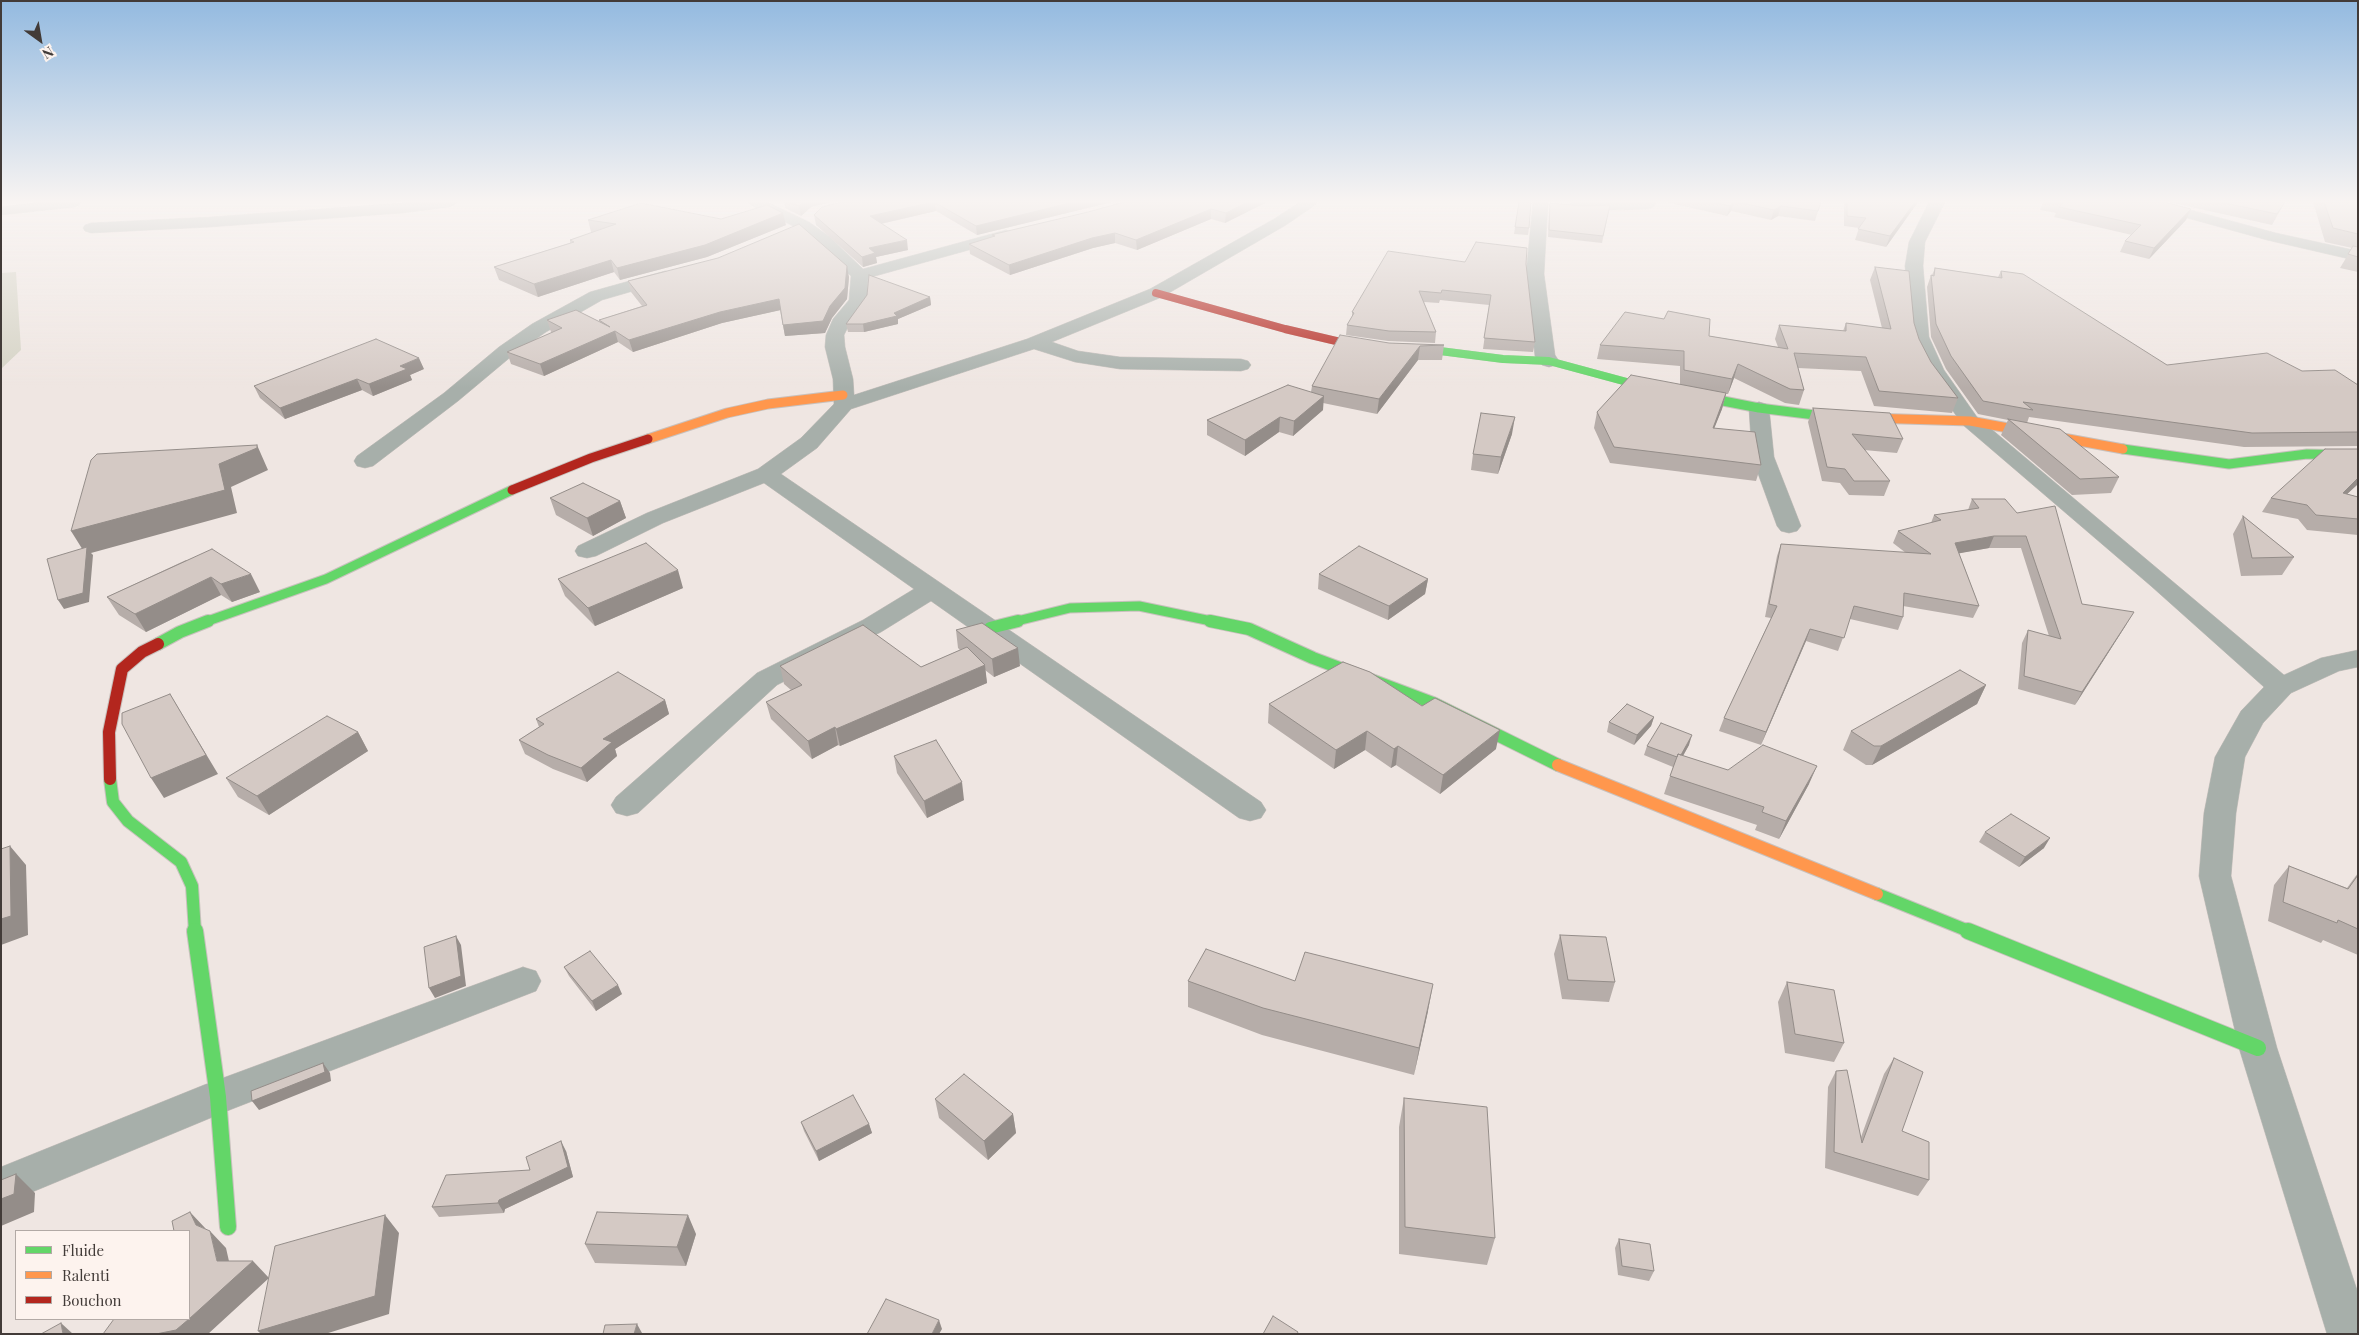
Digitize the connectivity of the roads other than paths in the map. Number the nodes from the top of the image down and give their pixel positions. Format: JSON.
{"nodes":[{"id":1,"x":849,"y":264,"type":"edge"},
{"id":2,"x":899,"y":264,"type":"edge"},
{"id":3,"x":1206,"y":264,"type":"edge"},
{"id":4,"x":1536,"y":264,"type":"edge"},
{"id":5,"x":1914,"y":264,"type":"edge"},
{"id":6,"x":686,"y":271,"type":"edge"},
{"id":7,"x":860,"y":275,"type":"junction"},
{"id":8,"x":1156,"y":293,"type":"junction"},
{"id":9,"x":1034,"y":343,"type":"junction"},
{"id":10,"x":1549,"y":361,"type":"junction"},
{"id":11,"x":1241,"y":365,"type":"dead end"},
{"id":12,"x":844,"y":400,"type":"junction"},
{"id":13,"x":1758,"y":408,"type":"junction"},
{"id":14,"x":1970,"y":421,"type":"junction"},
{"id":15,"x":2358,"y":455,"type":"edge"},
{"id":16,"x":365,"y":461,"type":"dead end"},
{"id":17,"x":766,"y":474,"type":"junction"},
{"id":18,"x":1789,"y":526,"type":"dead end"},
{"id":19,"x":587,"y":551,"type":"dead end"},
{"id":20,"x":933,"y":588,"type":"junction"},
{"id":21,"x":990,"y":628,"type":"junction"},
{"id":22,"x":2358,"y":658,"type":"edge"},
{"id":23,"x":2281,"y":687,"type":"junction"},
{"id":24,"x":627,"y":804,"type":"dead end"},
{"id":25,"x":1250,"y":810,"type":"dead end"},
{"id":26,"x":523,"y":981,"type":"dead end"},
{"id":27,"x":2258,"y":1048,"type":"junction"},
{"id":28,"x":218,"y":1097,"type":"junction"},
{"id":29,"x":1,"y":1186,"type":"edge"},
{"id":30,"x":228,"y":1228,"type":"dead end"},
{"id":31,"x":2349,"y":1334,"type":"edge"}],
"edges":[{"from":1,"to":7,"type":"street"},
{"from":2,"to":7,"type":"street"},
{"from":3,"to":8,"type":"street"},
{"from":4,"to":10,"type":"street"},
{"from":5,"to":14,"type":"street"},
{"from":6,"to":16,"type":"street"},
{"from":7,"to":12,"type":"street"},
{"from":8,"to":9,"type":"street"},
{"from":8,"to":10,"type":"street"},
{"from":9,"to":11,"type":"street"},
{"from":9,"to":12,"type":"street"},
{"from":10,"to":13,"type":"street"},
{"from":12,"to":17,"type":"street"},
{"from":12,"to":28,"type":"street"},
{"from":13,"to":14,"type":"street"},
{"from":13,"to":18,"type":"street"},
{"from":14,"to":15,"type":"street"},
{"from":14,"to":23,"type":"street"},
{"from":17,"to":19,"type":"street"},
{"from":17,"to":20,"type":"street"},
{"from":20,"to":21,"type":"street"},
{"from":20,"to":24,"type":"street"},
{"from":21,"to":25,"type":"street"},
{"from":21,"to":27,"type":"street"},
{"from":22,"to":23,"type":"street"},
{"from":23,"to":27,"type":"street"},
{"from":26,"to":28,"type":"street"},
{"from":27,"to":31,"type":"street"},
{"from":28,"to":29,"type":"street"},
{"from":28,"to":30,"type":"street"}]}
